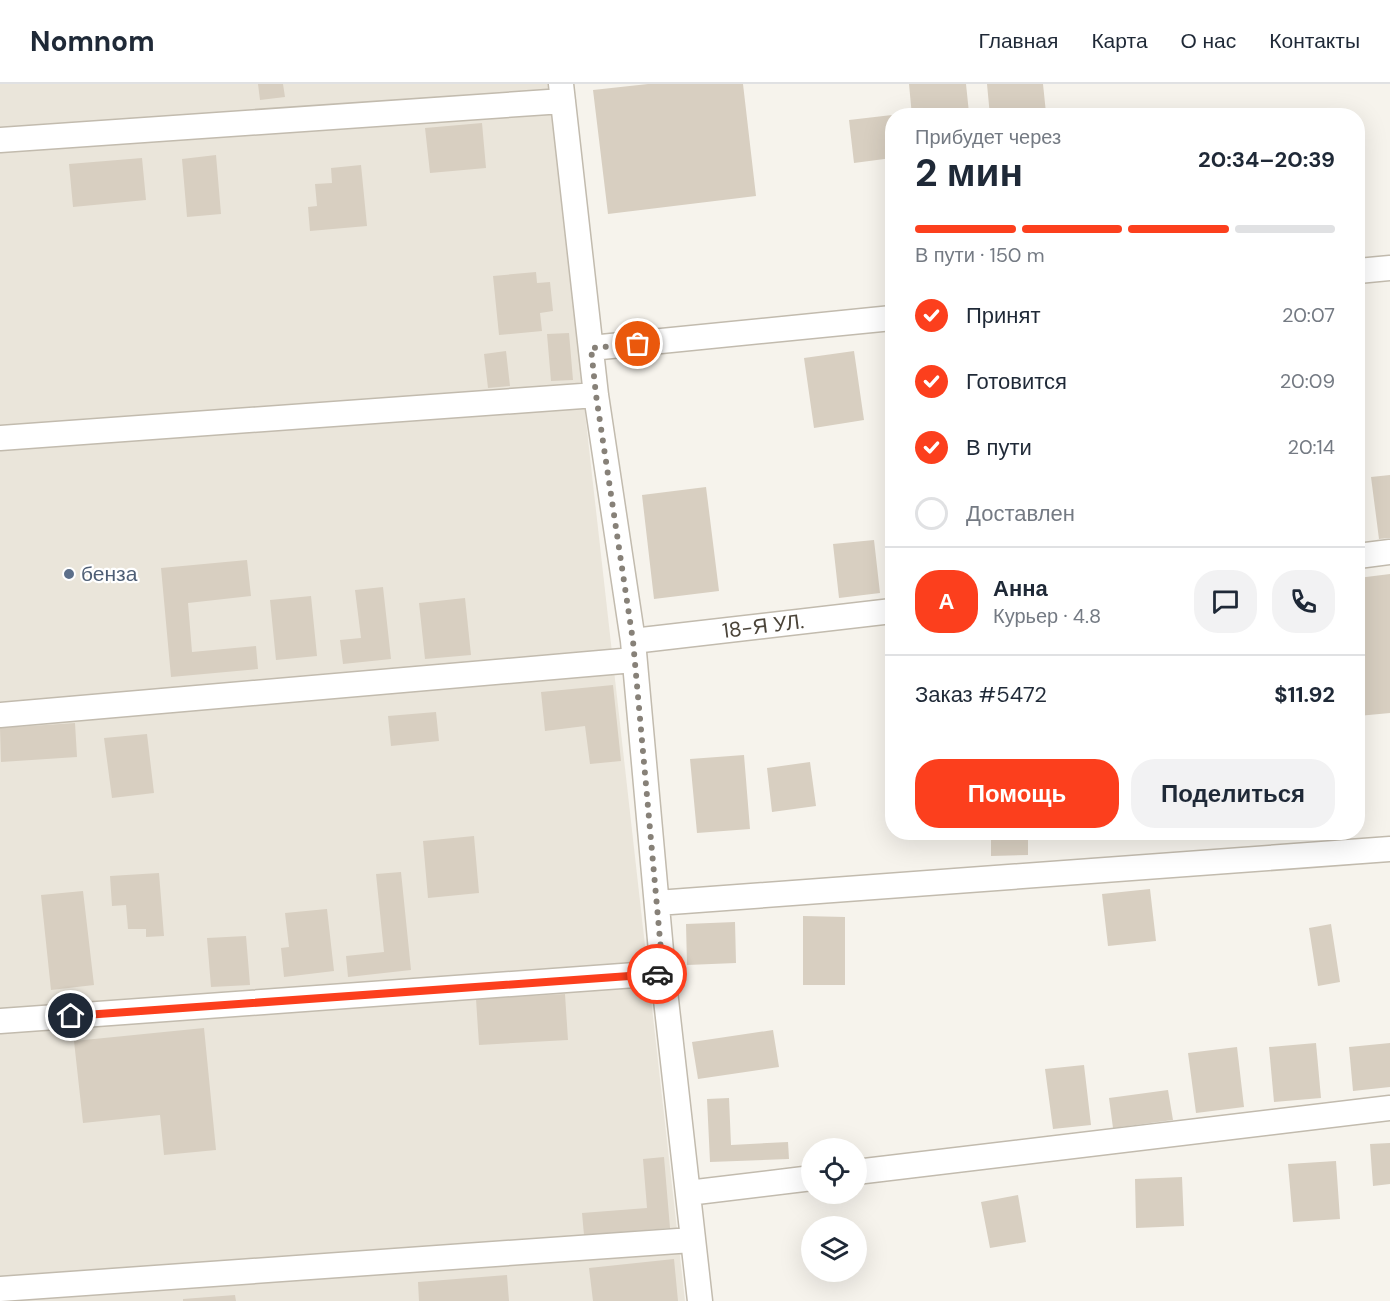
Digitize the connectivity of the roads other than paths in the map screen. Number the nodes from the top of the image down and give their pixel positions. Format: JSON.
{"nodes":[{"id":1,"x":562,"y":93,"type":"edge"},
{"id":2,"x":0,"y":140,"type":"edge"},
{"id":3,"x":1390,"y":268,"type":"edge"},
{"id":4,"x":1365,"y":270,"type":"edge"},
{"id":5,"x":885,"y":319,"type":"edge"},
{"id":6,"x":591,"y":348,"type":"junction"},
{"id":7,"x":596,"y":395,"type":"junction"},
{"id":8,"x":0,"y":438,"type":"edge"},
{"id":9,"x":1390,"y":552,"type":"edge"},
{"id":10,"x":1365,"y":555,"type":"edge"},
{"id":11,"x":885,"y":612,"type":"edge"},
{"id":12,"x":633,"y":651,"type":"junction"},
{"id":13,"x":0,"y":715,"type":"edge"},
{"id":14,"x":1390,"y":849,"type":"edge"},
{"id":15,"x":657,"y":903,"type":"junction"},
{"id":16,"x":663,"y":973,"type":"junction"},
{"id":17,"x":0,"y":1021,"type":"edge"},
{"id":18,"x":1390,"y":1108,"type":"edge"},
{"id":19,"x":867,"y":1171,"type":"edge"},
{"id":20,"x":801,"y":1179,"type":"edge"},
{"id":21,"x":688,"y":1192,"type":"junction"},
{"id":22,"x":692,"y":1240,"type":"junction"},
{"id":23,"x":0,"y":1289,"type":"edge"},
{"id":24,"x":700,"y":1301,"type":"edge"}],
"edges":[{"from":1,"to":2,"type":"street"},
{"from":1,"to":6,"type":"street"},
{"from":3,"to":4,"type":"street"},
{"from":5,"to":6,"type":"street"},
{"from":6,"to":7,"type":"street"},
{"from":7,"to":8,"type":"street"},
{"from":7,"to":12,"type":"street"},
{"from":9,"to":10,"type":"street"},
{"from":11,"to":12,"type":"street","name":"18-Я УЛ."},
{"from":12,"to":13,"type":"street","name":"18-Я УЛ."},
{"from":12,"to":15,"type":"street"},
{"from":14,"to":15,"type":"street"},
{"from":15,"to":16,"type":"street"},
{"from":16,"to":17,"type":"street"},
{"from":16,"to":21,"type":"street"},
{"from":18,"to":19,"type":"street"},
{"from":20,"to":21,"type":"street"},
{"from":21,"to":22,"type":"street"},
{"from":22,"to":23,"type":"street"},
{"from":22,"to":24,"type":"street"}]}
